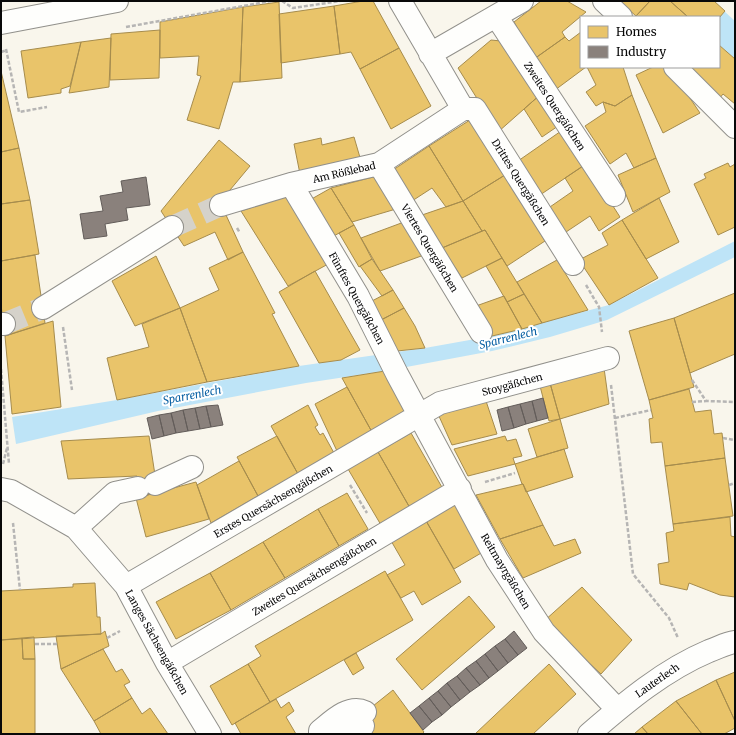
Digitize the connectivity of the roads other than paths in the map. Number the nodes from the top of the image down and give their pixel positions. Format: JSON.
{"nodes":[{"id":1,"x":117,"y":1,"type":"edge"},
{"id":2,"x":400,"y":1,"type":"edge"},
{"id":3,"x":522,"y":1,"type":"edge"},
{"id":4,"x":604,"y":1,"type":"edge"},
{"id":5,"x":496,"y":16,"type":"junction"},
{"id":6,"x":620,"y":16,"type":"edge"},
{"id":7,"x":1,"y":23,"type":"edge"},
{"id":8,"x":430,"y":54,"type":"junction"},
{"id":9,"x":676,"y":68,"type":"edge"},
{"id":10,"x":463,"y":109,"type":"junction"},
{"id":11,"x":735,"y":127,"type":"edge"},
{"id":12,"x":379,"y":164,"type":"junction"},
{"id":13,"x":292,"y":184,"type":"junction"},
{"id":14,"x":614,"y":195,"type":"dead end"},
{"id":15,"x":221,"y":205,"type":"tunnel mouth"},
{"id":16,"x":172,"y":227,"type":"tunnel mouth"},
{"id":17,"x":574,"y":264,"type":"dead end"},
{"id":18,"x":51,"y":303,"type":"tunnel mouth"},
{"id":19,"x":481,"y":332,"type":"dead end"},
{"id":20,"x":608,"y":358,"type":"road end"},
{"id":21,"x":419,"y":415,"type":"junction"},
{"id":22,"x":192,"y":468,"type":"dead end"},
{"id":23,"x":1,"y":489,"type":"edge"},
{"id":24,"x":460,"y":489,"type":"junction"},
{"id":25,"x":76,"y":528,"type":"junction"},
{"id":26,"x":126,"y":586,"type":"junction"},
{"id":27,"x":735,"y":642,"type":"edge"},
{"id":28,"x":167,"y":663,"type":"junction"},
{"id":29,"x":617,"y":709,"type":"junction"},
{"id":30,"x":210,"y":734,"type":"edge"},
{"id":31,"x":320,"y":734,"type":"edge"},
{"id":32,"x":338,"y":734,"type":"edge"},
{"id":33,"x":589,"y":734,"type":"edge"}],
"edges":[{"from":1,"to":7,"type":"street"},
{"from":2,"to":8,"type":"street"},
{"from":3,"to":5,"type":"street"},
{"from":4,"to":6,"type":"street"},
{"from":5,"to":8,"type":"street"},
{"from":5,"to":14,"type":"street","name":"Zweites Quergäßchen"},
{"from":8,"to":10,"type":"street"},
{"from":9,"to":11,"type":"street"},
{"from":10,"to":12,"type":"street","name":"Am Rößlebad"},
{"from":10,"to":17,"type":"street","name":"Drittes Quergäßchen"},
{"from":12,"to":13,"type":"street","name":"Am Rößlebad"},
{"from":12,"to":19,"type":"street","name":"Viertes Quergäßchen"},
{"from":13,"to":15,"type":"street","name":"Am Rößlebad"},
{"from":13,"to":21,"type":"street","name":"Fünftes Quergäßchen"},
{"from":16,"to":18,"type":"street"},
{"from":20,"to":21,"type":"street","name":"Stoygäßchen"},
{"from":21,"to":24,"type":"street","name":"Reitmayrgäßchen"},
{"from":21,"to":26,"type":"street","name":"Erstes Quersächsengäßchen"},
{"from":22,"to":25,"type":"street"},
{"from":23,"to":25,"type":"street","name":"Langes Sächsengäßchen"},
{"from":24,"to":28,"type":"street","name":"Zweites Quersächsengäßchen"},
{"from":24,"to":29,"type":"street","name":"Reitmayrgäßchen"},
{"from":25,"to":26,"type":"street","name":"Langes Sächsengäßchen"},
{"from":26,"to":28,"type":"street","name":"Langes Sächsengäßchen"},
{"from":27,"to":29,"type":"street","name":"Lauterlech"},
{"from":28,"to":30,"type":"street","name":"Langes Sächsengäßchen"},
{"from":29,"to":33,"type":"street","name":"Lauterlech"},
{"from":31,"to":32,"type":"street"}]}
